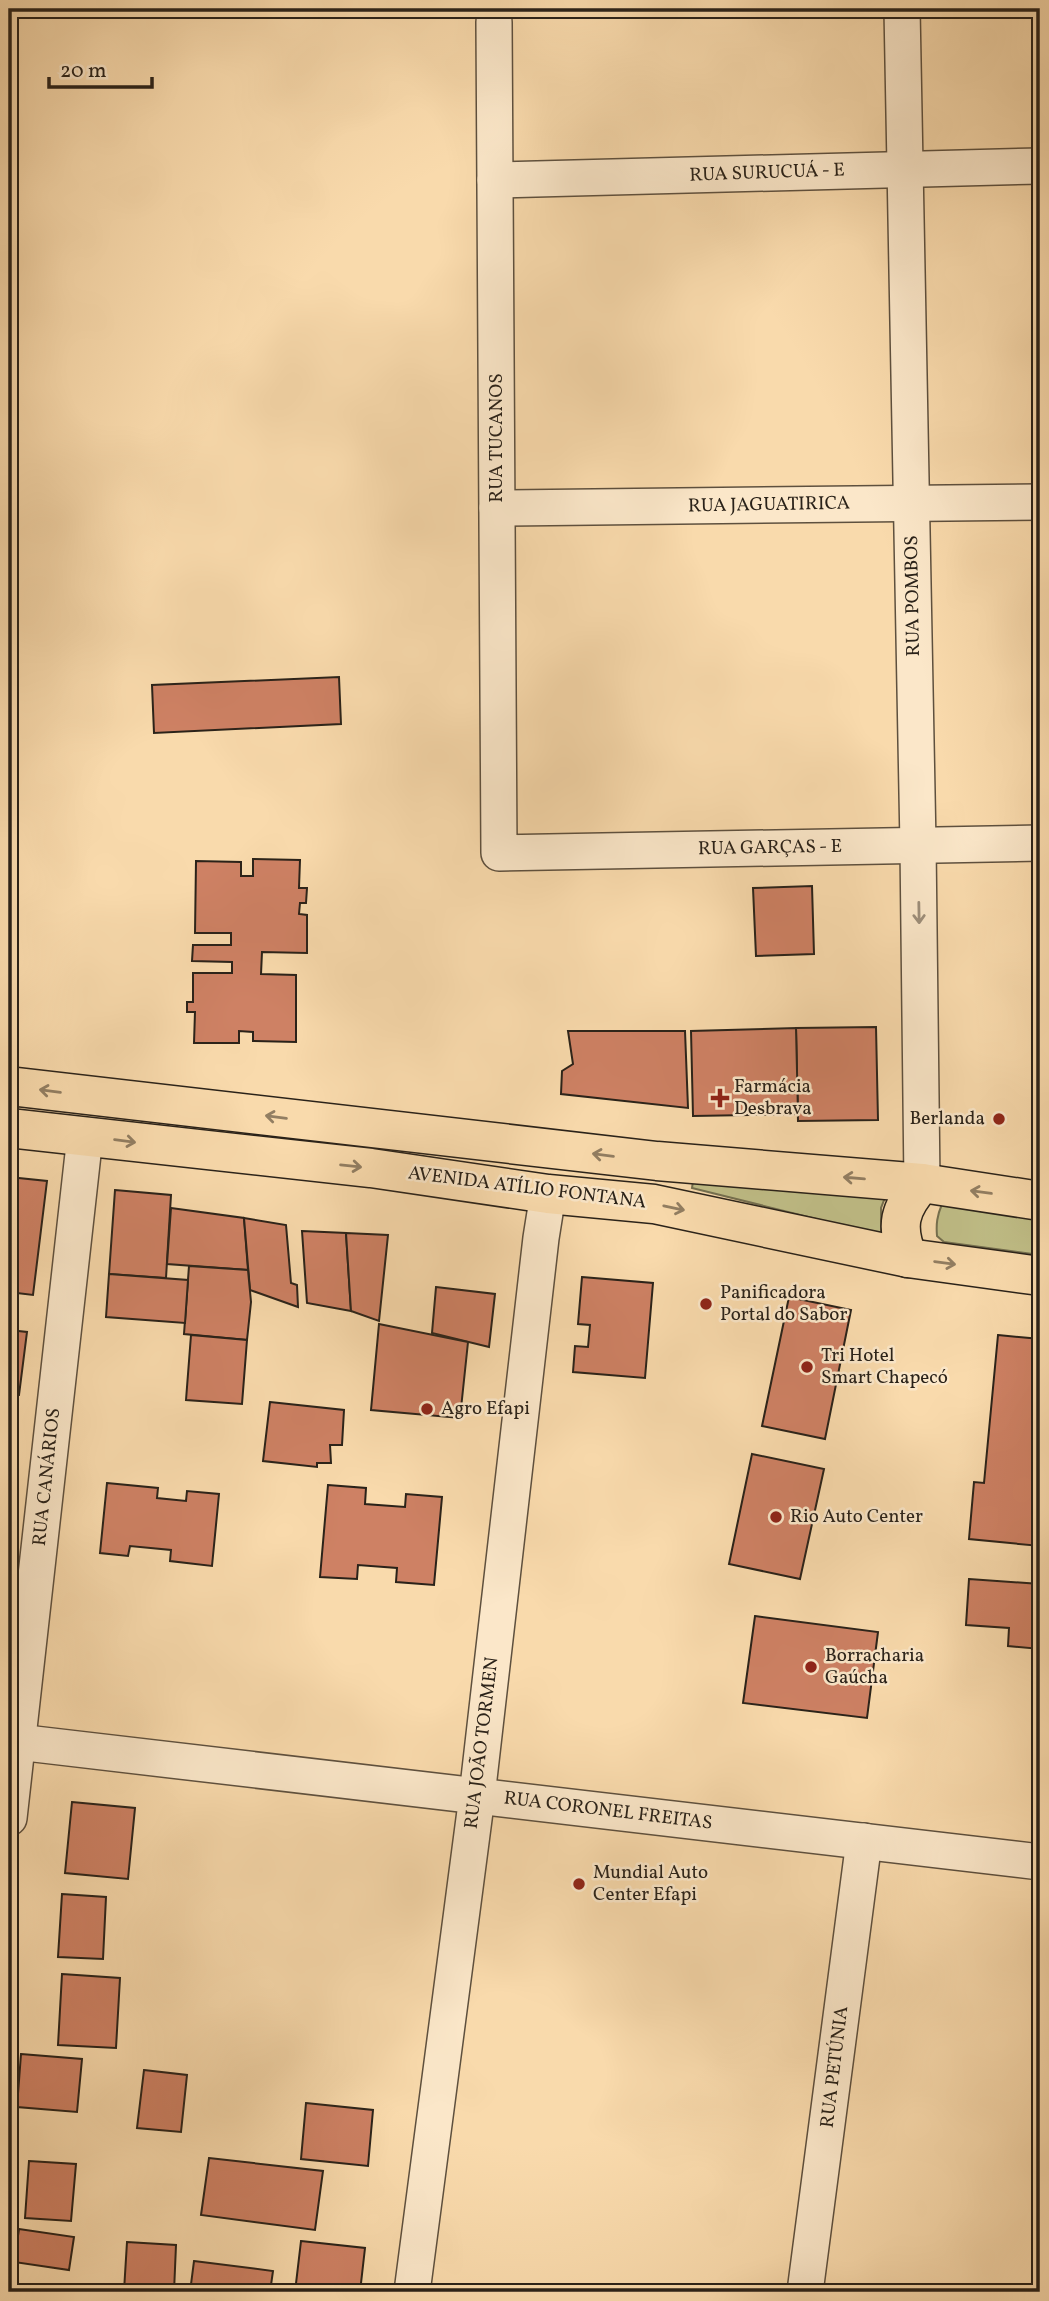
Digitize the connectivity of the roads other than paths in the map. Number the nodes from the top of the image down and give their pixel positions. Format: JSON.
{"nodes":[{"id":1,"x":902,"y":9,"type":"edge"},
{"id":2,"x":494,"y":22,"type":"dead end"},
{"id":3,"x":1040,"y":166,"type":"edge"},
{"id":4,"x":905,"y":169,"type":"junction"},
{"id":5,"x":495,"y":180,"type":"junction"},
{"id":6,"x":1040,"y":502,"type":"edge"},
{"id":7,"x":911,"y":503,"type":"junction"},
{"id":8,"x":497,"y":508,"type":"junction"},
{"id":9,"x":1040,"y":843,"type":"edge"},
{"id":10,"x":918,"y":845,"type":"junction"},
{"id":11,"x":499,"y":853,"type":"joint"},
{"id":12,"x":9,"y":1086,"type":"edge"},
{"id":13,"x":9,"y":1128,"type":"edge"},
{"id":14,"x":85,"y":1136,"type":"junction"},
{"id":15,"x":922,"y":1183,"type":"junction"},
{"id":16,"x":548,"y":1194,"type":"junction"},
{"id":17,"x":1040,"y":1201,"type":"edge"},
{"id":18,"x":908,"y":1258,"type":"junction"},
{"id":19,"x":1040,"y":1276,"type":"edge"},
{"id":20,"x":13,"y":1741,"type":"edge"},
{"id":21,"x":477,"y":1796,"type":"junction"},
{"id":22,"x":9,"y":1818,"type":"edge"},
{"id":23,"x":864,"y":1841,"type":"junction"},
{"id":24,"x":1040,"y":1862,"type":"edge"},
{"id":25,"x":412,"y":2292,"type":"edge"},
{"id":26,"x":806,"y":2292,"type":"edge"}],
"edges":[{"from":1,"to":4,"type":"street","name":"RUA POMBOS"},
{"from":2,"to":5,"type":"street","name":"RUA TUCANOS"},
{"from":3,"to":4,"type":"street","name":"RUA SURUCUÁ - E"},
{"from":4,"to":5,"type":"street","name":"RUA SURUCUÁ - E"},
{"from":4,"to":7,"type":"street","name":"RUA POMBOS"},
{"from":5,"to":8,"type":"street","name":"RUA TUCANOS"},
{"from":6,"to":7,"type":"street","name":"RUA JAGUATIRICA"},
{"from":7,"to":8,"type":"street","name":"RUA JAGUATIRICA"},
{"from":7,"to":10,"type":"street","name":"RUA POMBOS"},
{"from":8,"to":11,"type":"street","name":"RUA TUCANOS"},
{"from":9,"to":10,"type":"street","name":"RUA GARÇAS - E"},
{"from":10,"to":11,"type":"street","name":"RUA GARÇAS - E"},
{"from":10,"to":15,"type":"street","name":"RUA POMBOS","one_way":true},
{"from":15,"to":12,"type":"main road","one_way":true},
{"from":13,"to":14,"type":"main road","name":"AVENIDA ATÍLIO FONTANA"},
{"from":14,"to":16,"type":"main road","name":"AVENIDA ATÍLIO FONTANA","one_way":true},
{"from":14,"to":20,"type":"street","name":"RUA CANÁRIOS"},
{"from":17,"to":15,"type":"main road","one_way":true},
{"from":15,"to":18,"type":"main road"},
{"from":16,"to":18,"type":"main road","name":"AVENIDA ATÍLIO FONTANA","one_way":true},
{"from":16,"to":21,"type":"street","name":"RUA JOÃO TORMEN"},
{"from":18,"to":19,"type":"main road","name":"AVENIDA ATÍLIO FONTANA","one_way":true},
{"from":20,"to":21,"type":"street","name":"RUA CORONEL FREITAS"},
{"from":20,"to":22,"type":"street","name":"RUA CANÁRIOS"},
{"from":21,"to":23,"type":"street","name":"RUA CORONEL FREITAS"},
{"from":21,"to":25,"type":"street","name":"RUA JOÃO TORMEN"},
{"from":23,"to":24,"type":"street","name":"RUA CORONEL FREITAS"},
{"from":23,"to":26,"type":"street","name":"RUA PETÚNIA"}]}
